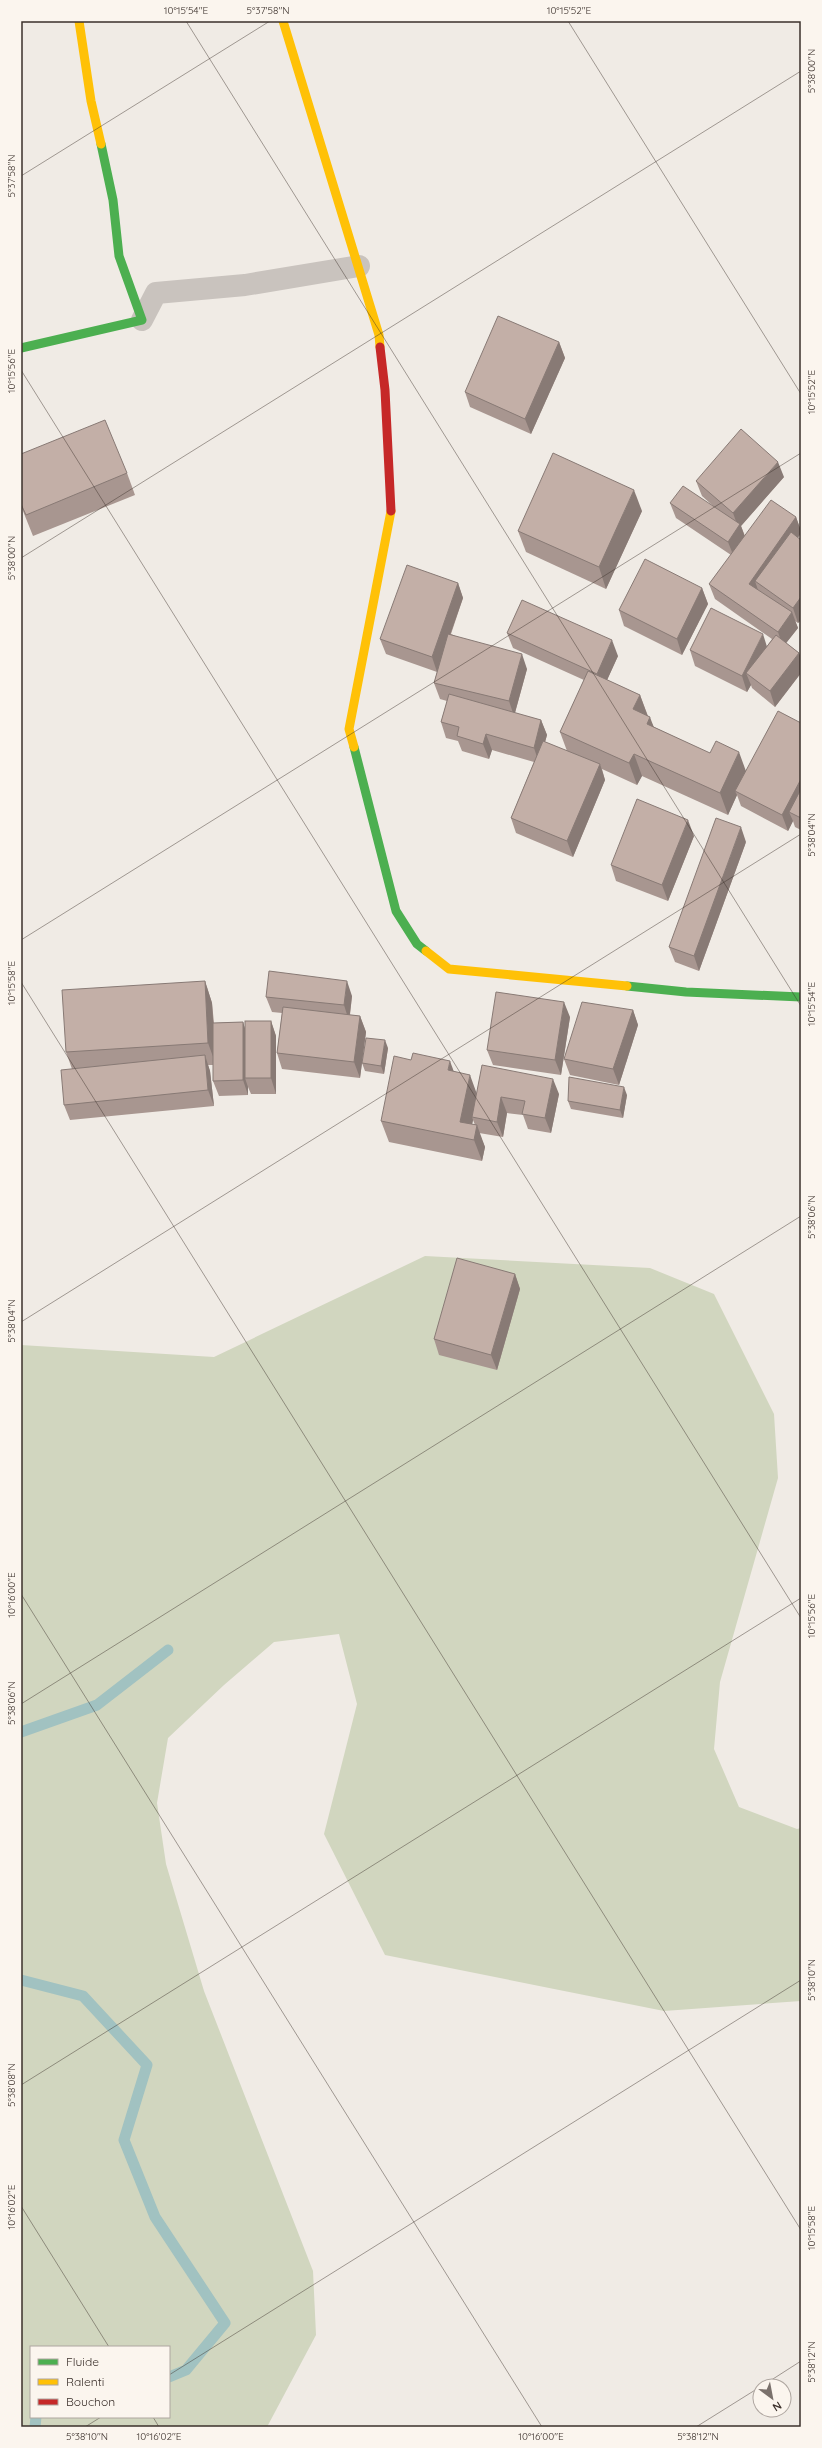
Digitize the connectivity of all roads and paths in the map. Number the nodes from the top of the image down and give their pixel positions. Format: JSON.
{"nodes":[{"id":1,"x":79,"y":21,"type":"edge"},
{"id":2,"x":283,"y":21,"type":"edge"},
{"id":3,"x":359,"y":266,"type":"junction"},
{"id":4,"x":142,"y":320,"type":"junction"},
{"id":5,"x":21,"y":348,"type":"edge"},
{"id":6,"x":801,"y":997,"type":"edge"}],
"edges":[{"from":1,"to":4,"type":"street"},
{"from":2,"to":3,"type":"street"},
{"from":3,"to":4,"type":"street"},
{"from":3,"to":6,"type":"street"},
{"from":4,"to":5,"type":"street"}]}
